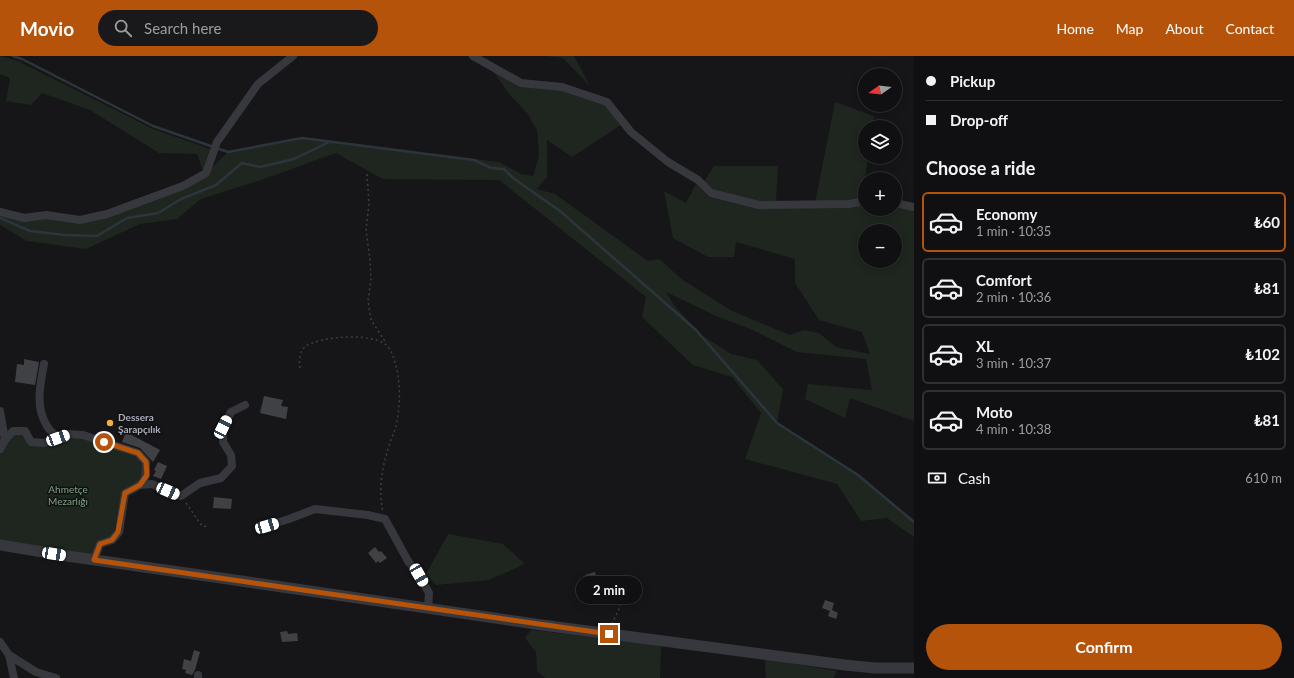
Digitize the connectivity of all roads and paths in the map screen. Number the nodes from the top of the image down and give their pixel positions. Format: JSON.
{"nodes":[{"id":1,"x":293,"y":56,"type":"edge"},
{"id":2,"x":474,"y":56,"type":"edge"},
{"id":3,"x":367,"y":174,"type":"dead end"},
{"id":4,"x":858,"y":202,"type":"edge"},
{"id":5,"x":902,"y":204,"type":"edge"},
{"id":6,"x":914,"y":207,"type":"edge"},
{"id":7,"x":0,"y":212,"type":"edge"},
{"id":8,"x":387,"y":344,"type":"junction"},
{"id":9,"x":44,"y":364,"type":"dead end"},
{"id":10,"x":300,"y":368,"type":"dead end"},
{"id":11,"x":245,"y":405,"type":"dead end"},
{"id":12,"x":0,"y":411,"type":"edge"},
{"id":13,"x":58,"y":438,"type":"junction"},
{"id":14,"x":2,"y":446,"type":"edge"},
{"id":15,"x":140,"y":485,"type":"junction"},
{"id":16,"x":181,"y":496,"type":"junction"},
{"id":17,"x":385,"y":519,"type":"junction"},
{"id":18,"x":267,"y":526,"type":"dead end"},
{"id":19,"x":209,"y":527,"type":"dead end"},
{"id":20,"x":0,"y":545,"type":"edge"},
{"id":21,"x":94,"y":560,"type":"junction"},
{"id":22,"x":623,"y":594,"type":"dead end"},
{"id":23,"x":428,"y":609,"type":"junction"},
{"id":24,"x":609,"y":634,"type":"junction"},
{"id":25,"x":0,"y":642,"type":"edge"},
{"id":26,"x":9,"y":655,"type":"junction"},
{"id":27,"x":914,"y":668,"type":"edge"},
{"id":28,"x":14,"y":678,"type":"edge"},
{"id":29,"x":56,"y":678,"type":"edge"}],
"edges":[{"from":1,"to":7,"type":"street"},
{"from":2,"to":4,"type":"street"},
{"from":3,"to":8,"type":"path"},
{"from":5,"to":6,"type":"street"},
{"from":8,"to":10,"type":"path"},
{"from":8,"to":17,"type":"path"},
{"from":9,"to":13,"type":"street"},
{"from":11,"to":16,"type":"street"},
{"from":12,"to":14,"type":"street"},
{"from":13,"to":14,"type":"street"},
{"from":13,"to":15,"type":"street"},
{"from":15,"to":16,"type":"street"},
{"from":15,"to":21,"type":"street"},
{"from":16,"to":19,"type":"path"},
{"from":17,"to":18,"type":"street"},
{"from":17,"to":23,"type":"street"},
{"from":20,"to":21,"type":"street"},
{"from":21,"to":23,"type":"street"},
{"from":22,"to":24,"type":"path"},
{"from":23,"to":24,"type":"street"},
{"from":24,"to":27,"type":"street"},
{"from":25,"to":26,"type":"street"},
{"from":26,"to":28,"type":"street"},
{"from":26,"to":29,"type":"street"}]}
